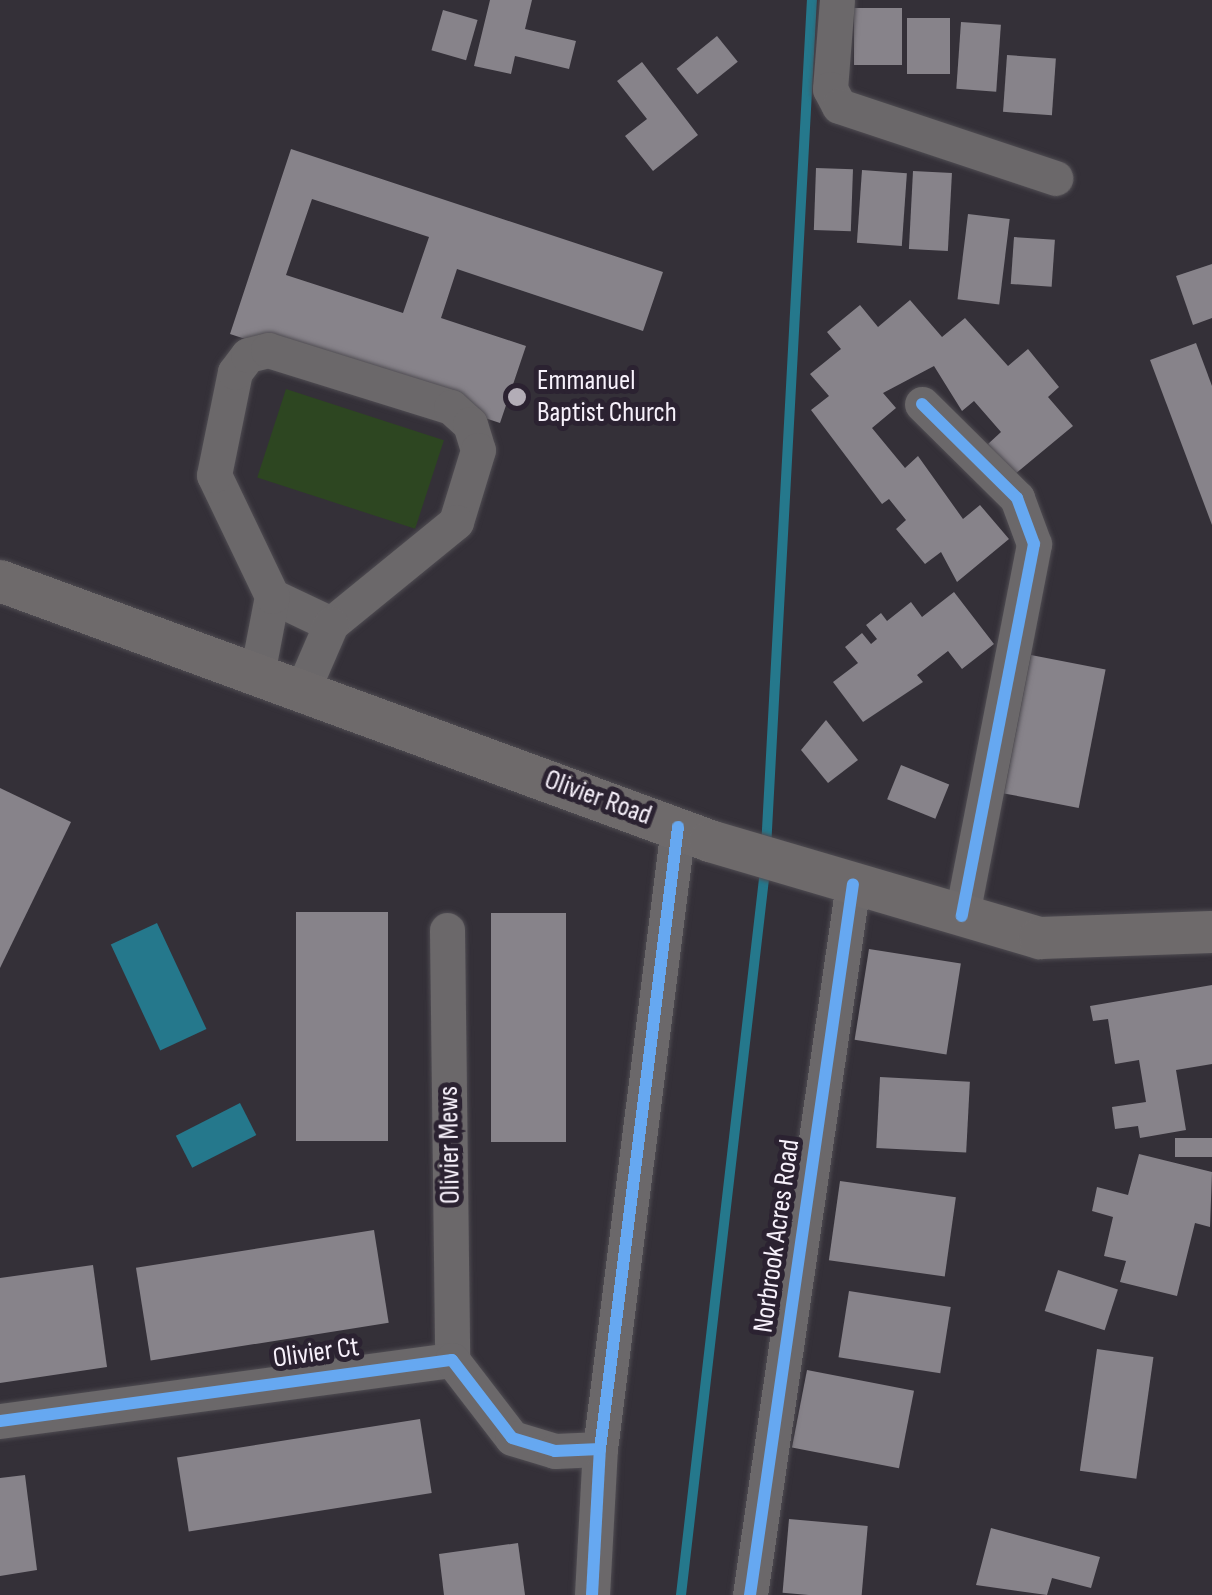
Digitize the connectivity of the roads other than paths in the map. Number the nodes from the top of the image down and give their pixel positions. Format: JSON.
{"nodes":[{"id":1,"x":837,"y":0,"type":"edge"},
{"id":2,"x":1055,"y":178,"type":"dead end"},
{"id":3,"x":922,"y":404,"type":"dead end"},
{"id":4,"x":0,"y":580,"type":"edge"},
{"id":5,"x":272,"y":596,"type":"junction"},
{"id":6,"x":331,"y":624,"type":"junction"},
{"id":7,"x":257,"y":674,"type":"junction"},
{"id":8,"x":302,"y":691,"type":"junction"},
{"id":9,"x":694,"y":834,"type":"junction"},
{"id":10,"x":837,"y":879,"type":"junction"},
{"id":11,"x":962,"y":916,"type":"junction"},
{"id":12,"x":447,"y":930,"type":"dead end"},
{"id":13,"x":1212,"y":932,"type":"edge"},
{"id":14,"x":452,"y":1360,"type":"junction"},
{"id":15,"x":0,"y":1421,"type":"edge"},
{"id":16,"x":600,"y":1448,"type":"junction"},
{"id":17,"x":592,"y":1595,"type":"edge"},
{"id":18,"x":750,"y":1595,"type":"edge"}],
"edges":[{"from":1,"to":2,"type":"street"},
{"from":3,"to":11,"type":"street"},
{"from":4,"to":7,"type":"main road","name":"Olivier Road"},
{"from":5,"to":6,"type":"street"},
{"from":5,"to":6,"type":"street"},
{"from":5,"to":7,"type":"street"},
{"from":6,"to":8,"type":"street"},
{"from":7,"to":8,"type":"main road","name":"Olivier Road"},
{"from":8,"to":9,"type":"main road","name":"Olivier Road"},
{"from":9,"to":10,"type":"main road","name":"Olivier Road"},
{"from":9,"to":16,"type":"street"},
{"from":10,"to":11,"type":"main road","name":"Olivier Road"},
{"from":10,"to":18,"type":"street","name":"Norbrook Acres Road"},
{"from":11,"to":13,"type":"main road","name":"Olivier Road"},
{"from":12,"to":14,"type":"street","name":"Olivier Mews"},
{"from":14,"to":15,"type":"street","name":"Olivier Ct"},
{"from":14,"to":16,"type":"street"},
{"from":16,"to":17,"type":"street"}]}
